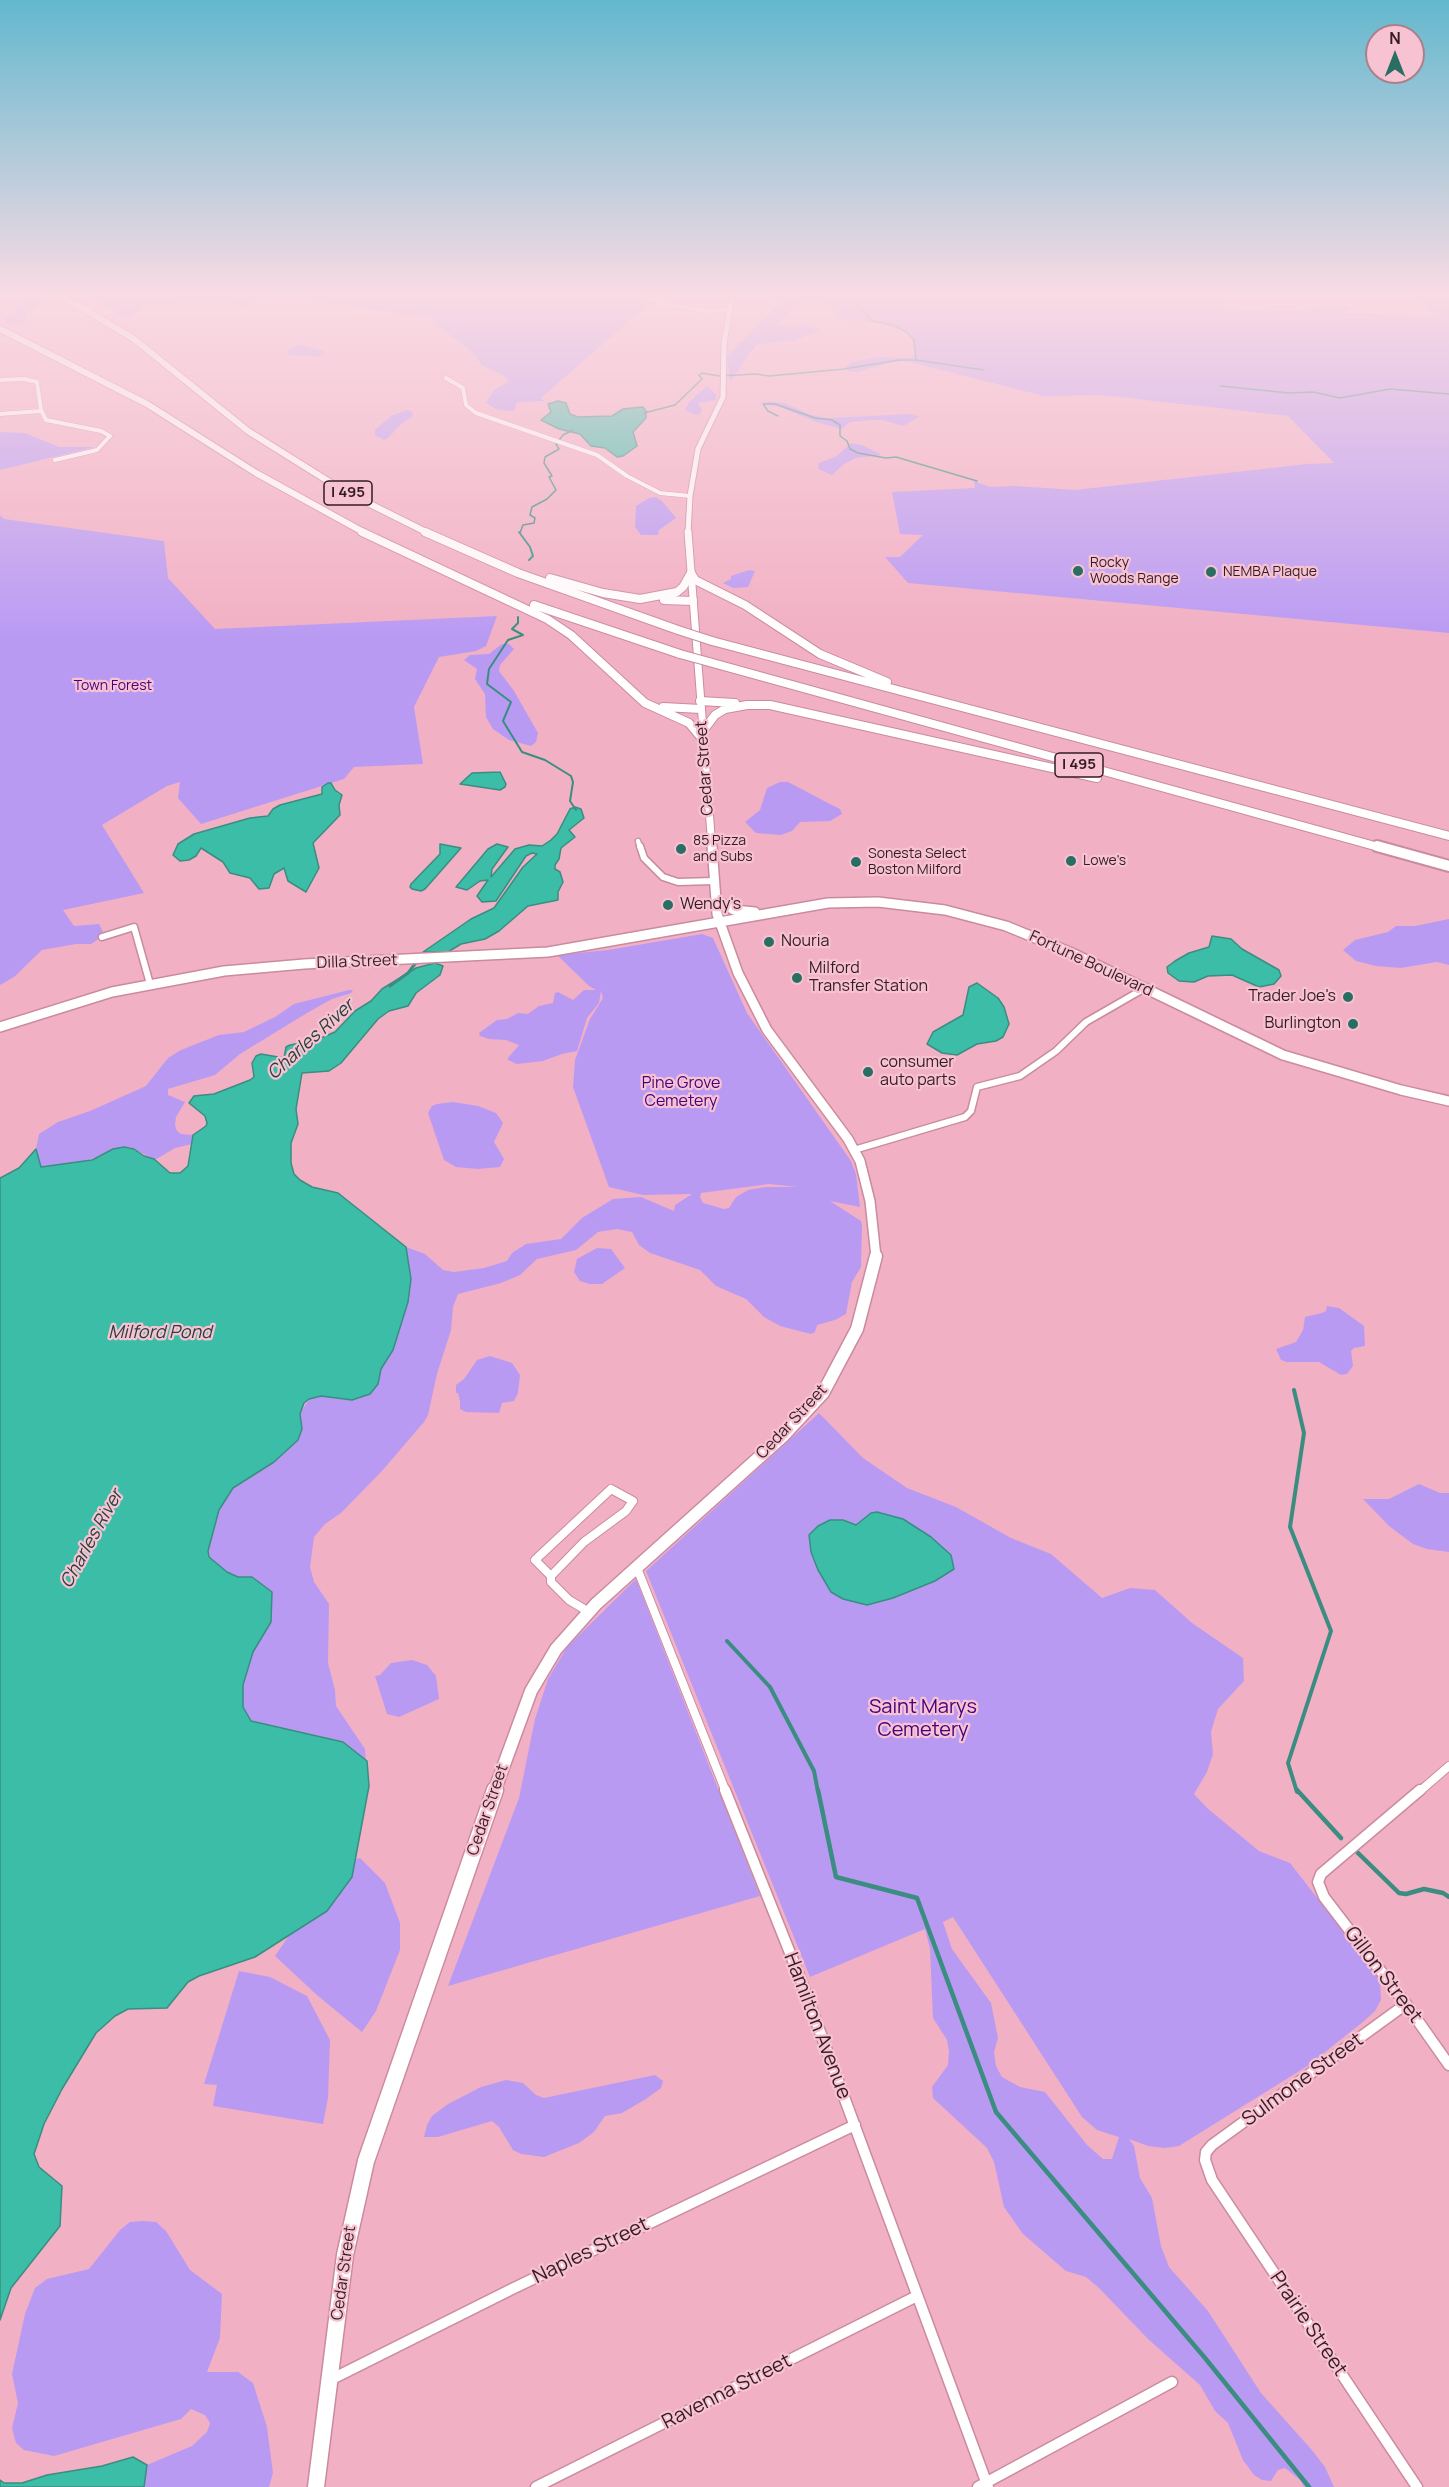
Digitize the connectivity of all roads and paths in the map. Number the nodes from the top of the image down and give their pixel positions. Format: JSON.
{"nodes":[{"id":1,"x":40,"y":407,"type":"edge"},
{"id":2,"x":152,"y":407,"type":"edge"},
{"id":3,"x":218,"y":407,"type":"edge"},
{"id":4,"x":468,"y":407,"type":"edge"},
{"id":5,"x":719,"y":407,"type":"edge"},
{"id":6,"x":41,"y":411,"type":"junction"},
{"id":7,"x":0,"y":414,"type":"edge"},
{"id":8,"x":55,"y":460,"type":"dead end"},
{"id":9,"x":690,"y":496,"type":"junction"},
{"id":10,"x":464,"y":550,"type":"junction"},
{"id":11,"x":444,"y":569,"type":"junction"},
{"id":12,"x":691,"y":573,"type":"junction"},
{"id":13,"x":692,"y":597,"type":"junction"},
{"id":14,"x":732,"y":598,"type":"junction"},
{"id":15,"x":640,"y":599,"type":"junction"},
{"id":16,"x":640,"y":698,"type":"junction"},
{"id":17,"x":758,"y":704,"type":"junction"},
{"id":18,"x":701,"y":705,"type":"junction"},
{"id":19,"x":994,"y":718,"type":"junction"},
{"id":20,"x":703,"y":736,"type":"junction"},
{"id":21,"x":1270,"y":817,"type":"junction"},
{"id":22,"x":1449,"y":836,"type":"edge"},
{"id":23,"x":638,"y":841,"type":"dead end"},
{"id":24,"x":1449,"y":866,"type":"edge"},
{"id":25,"x":714,"y":881,"type":"junction"},
{"id":26,"x":716,"y":900,"type":"junction"},
{"id":27,"x":777,"y":912,"type":"junction"},
{"id":28,"x":719,"y":923,"type":"junction"},
{"id":29,"x":102,"y":937,"type":"dead end"},
{"id":30,"x":150,"y":984,"type":"junction"},
{"id":31,"x":1145,"y":988,"type":"junction"},
{"id":32,"x":0,"y":1027,"type":"edge"},
{"id":33,"x":1449,"y":1101,"type":"edge"},
{"id":34,"x":854,"y":1150,"type":"junction"},
{"id":35,"x":638,"y":1568,"type":"junction"},
{"id":36,"x":551,"y":1576,"type":"junction"},
{"id":37,"x":589,"y":1611,"type":"junction"},
{"id":38,"x":1449,"y":1766,"type":"edge"},
{"id":39,"x":1406,"y":2004,"type":"junction"},
{"id":40,"x":1449,"y":2065,"type":"edge"},
{"id":41,"x":855,"y":2125,"type":"junction"},
{"id":42,"x":1205,"y":2160,"type":"joint"},
{"id":43,"x":917,"y":2296,"type":"junction"},
{"id":44,"x":330,"y":2380,"type":"junction"},
{"id":45,"x":1173,"y":2382,"type":"dead end"},
{"id":46,"x":984,"y":2485,"type":"edge"},
{"id":47,"x":316,"y":2487,"type":"edge"},
{"id":48,"x":536,"y":2487,"type":"edge"},
{"id":49,"x":1417,"y":2487,"type":"edge"}],
"edges":[{"from":1,"to":6,"type":"street"},
{"from":2,"to":11,"type":"highway","number":"I 495"},
{"from":3,"to":10,"type":"highway","number":"I 495"},
{"from":4,"to":9,"type":"street"},
{"from":5,"to":9,"type":"main road","name":"Cedar Street"},
{"from":6,"to":7,"type":"street"},
{"from":6,"to":8,"type":"street"},
{"from":9,"to":12,"type":"main road","name":"Cedar Street"},
{"from":10,"to":15,"type":"highway"},
{"from":10,"to":19,"type":"highway","number":"I 495","bridge":true},
{"from":11,"to":16,"type":"highway"},
{"from":11,"to":21,"type":"highway","number":"I 495","bridge":true},
{"from":12,"to":13,"type":"main road","name":"Cedar Street"},
{"from":12,"to":14,"type":"highway"},
{"from":12,"to":15,"type":"highway"},
{"from":13,"to":14,"type":"highway"},
{"from":13,"to":15,"type":"highway"},
{"from":13,"to":18,"type":"main road","name":"Cedar Street"},
{"from":14,"to":19,"type":"highway"},
{"from":16,"to":18,"type":"highway"},
{"from":16,"to":20,"type":"highway"},
{"from":17,"to":18,"type":"highway"},
{"from":17,"to":20,"type":"highway"},
{"from":17,"to":21,"type":"highway"},
{"from":18,"to":20,"type":"main road","name":"Cedar Street"},
{"from":19,"to":22,"type":"highway","number":"I 495"},
{"from":20,"to":25,"type":"main road","name":"Cedar Street"},
{"from":21,"to":24,"type":"highway","number":"I 495"},
{"from":23,"to":25,"type":"street"},
{"from":25,"to":26,"type":"main road","name":"Cedar Street"},
{"from":26,"to":27,"type":"main road"},
{"from":26,"to":28,"type":"main road","name":"Cedar Street"},
{"from":27,"to":28,"type":"main road","name":"Fortune Boulevard"},
{"from":27,"to":31,"type":"main road","name":"Fortune Boulevard"},
{"from":28,"to":30,"type":"main road","name":"Dilla Street"},
{"from":28,"to":34,"type":"main road","name":"Cedar Street"},
{"from":29,"to":30,"type":"street"},
{"from":30,"to":32,"type":"main road","name":"Dilla Street"},
{"from":31,"to":33,"type":"main road","name":"Fortune Boulevard"},
{"from":31,"to":34,"type":"street"},
{"from":34,"to":35,"type":"main road","name":"Cedar Street"},
{"from":35,"to":37,"type":"main road","name":"Cedar Street"},
{"from":35,"to":41,"type":"street","name":"Hamilton Avenue"},
{"from":36,"to":36,"type":"street"},
{"from":36,"to":37,"type":"street"},
{"from":37,"to":44,"type":"main road","name":"Cedar Street"},
{"from":38,"to":39,"type":"street","name":"Gillon Street"},
{"from":39,"to":40,"type":"street","name":"Gillon Street"},
{"from":39,"to":42,"type":"street","name":"Sulmone Street"},
{"from":41,"to":43,"type":"street","name":"Hamilton Avenue"},
{"from":41,"to":44,"type":"street","name":"Naples Street"},
{"from":42,"to":49,"type":"street","name":"Prairie Street"},
{"from":43,"to":46,"type":"street","name":"Hamilton Avenue"},
{"from":43,"to":48,"type":"street","name":"Ravenna Street"},
{"from":44,"to":47,"type":"main road","name":"Cedar Street"},
{"from":45,"to":46,"type":"street"}]}
